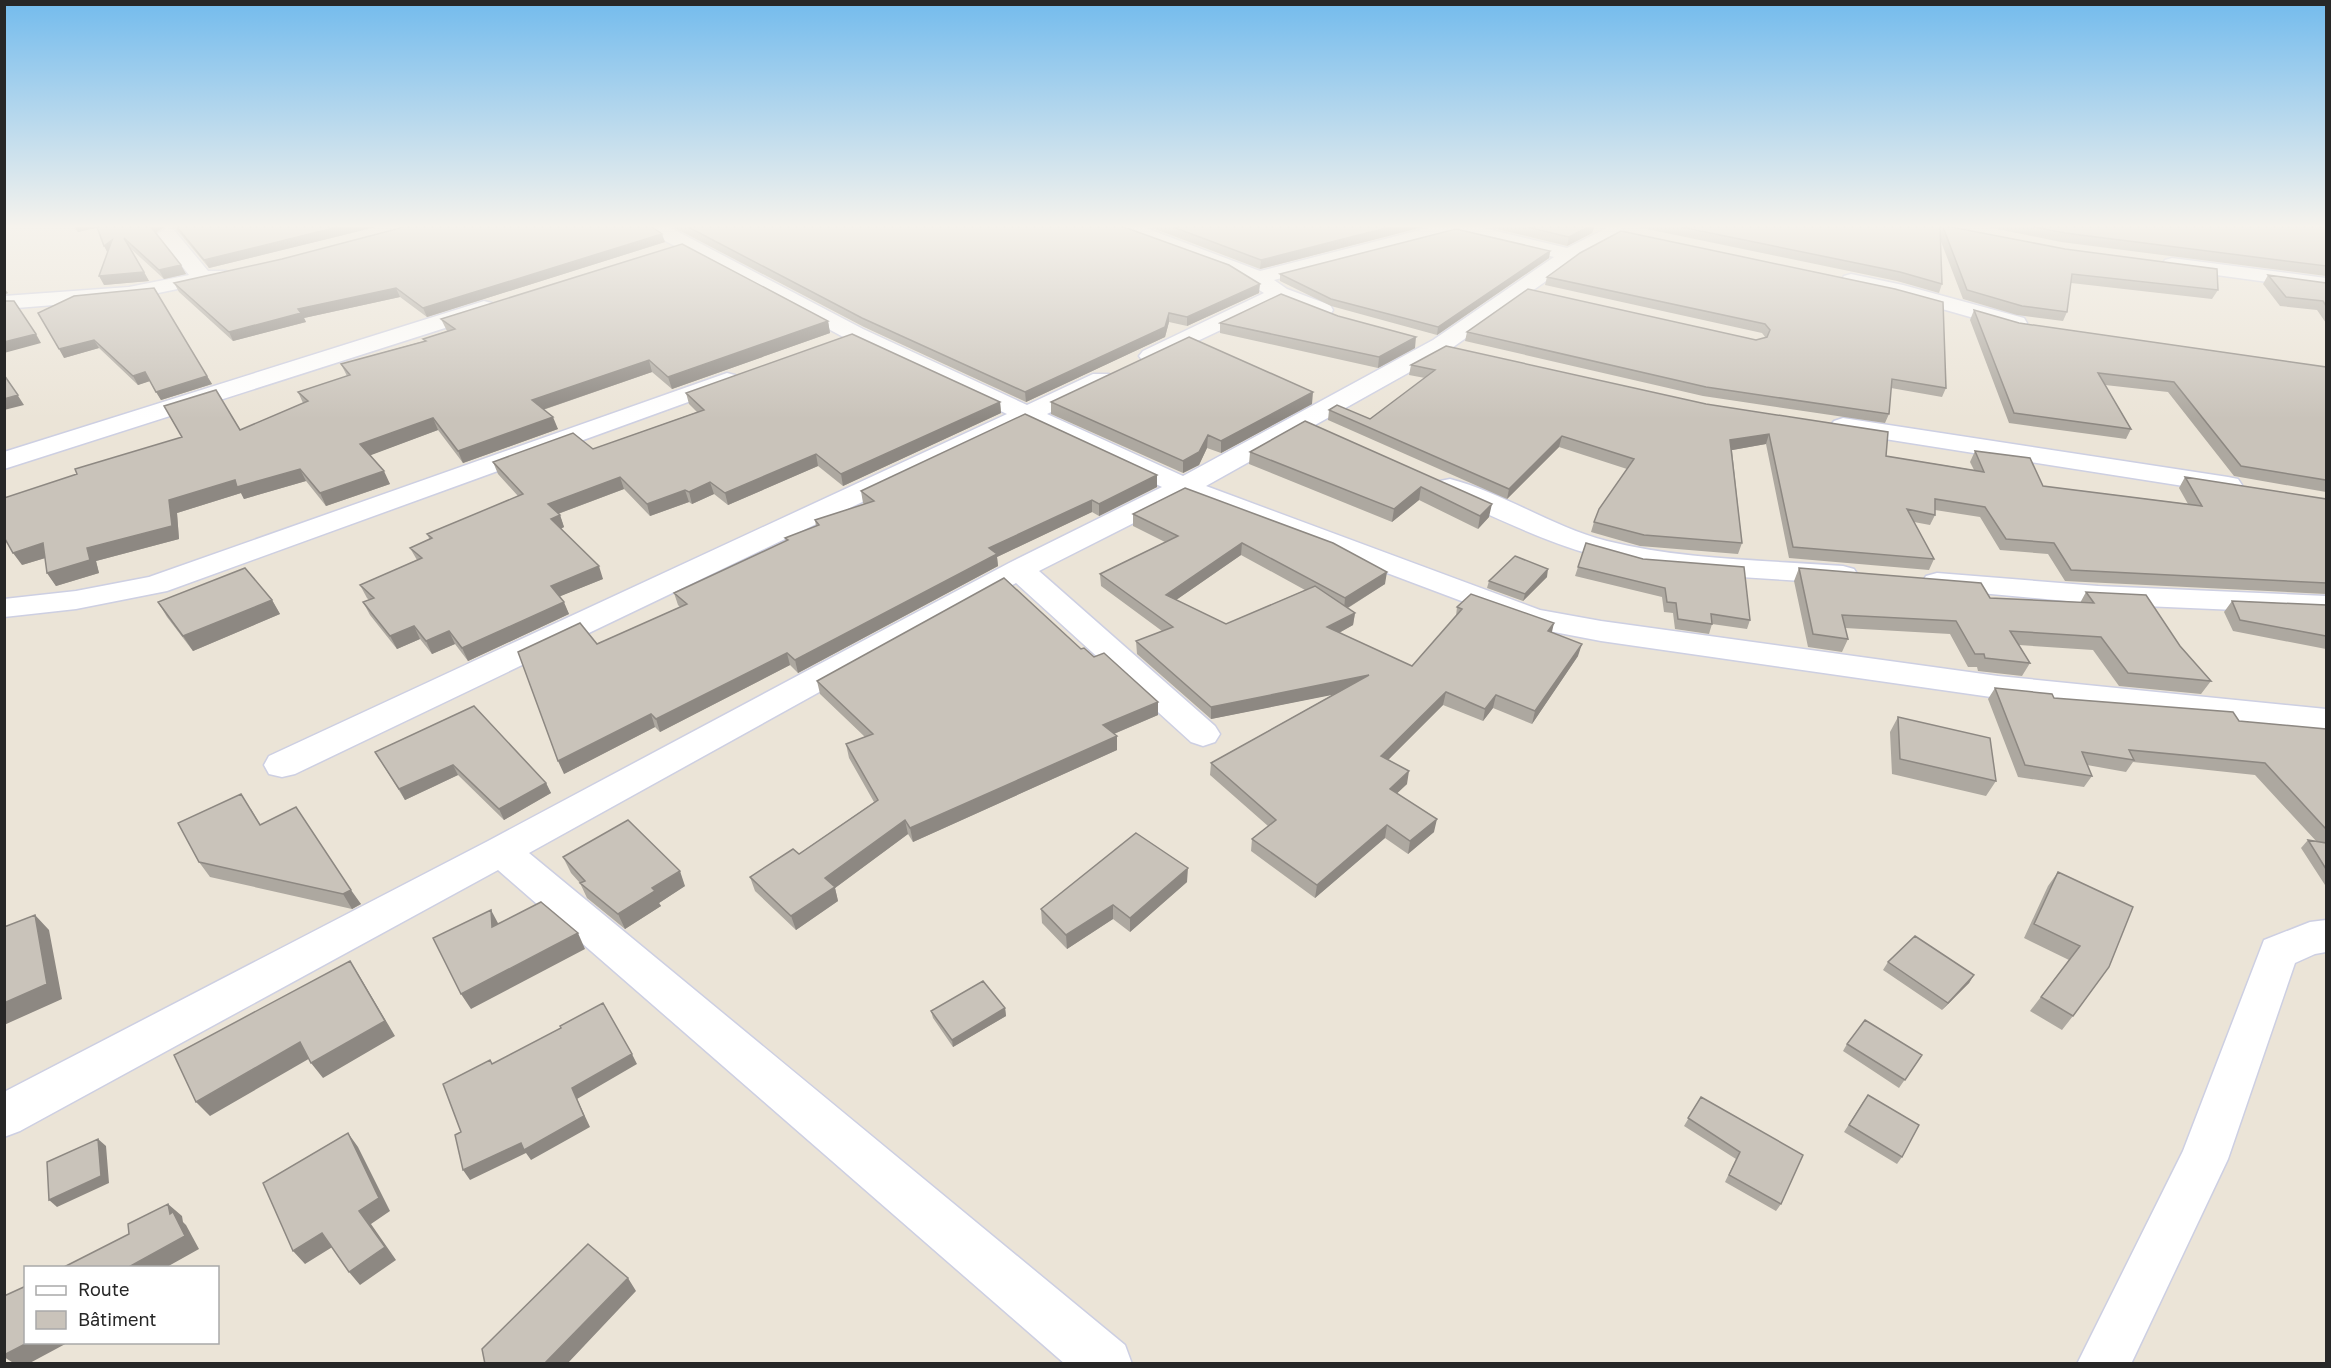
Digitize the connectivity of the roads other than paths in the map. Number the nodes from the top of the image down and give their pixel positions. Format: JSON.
{"nodes":[{"id":1,"x":140,"y":291,"type":"edge"},
{"id":2,"x":773,"y":291,"type":"edge"},
{"id":3,"x":1260,"y":291,"type":"edge"},
{"id":4,"x":1280,"y":291,"type":"edge"},
{"id":5,"x":1517,"y":291,"type":"edge"},
{"id":6,"x":1532,"y":291,"type":"edge"},
{"id":7,"x":1903,"y":291,"type":"edge"},
{"id":8,"x":1544,"y":294,"type":"edge"},
{"id":9,"x":508,"y":300,"type":"edge"},
{"id":10,"x":4,"y":303,"type":"edge"},
{"id":11,"x":1346,"y":319,"type":"edge"},
{"id":12,"x":2038,"y":326,"type":"edge"},
{"id":13,"x":855,"y":334,"type":"junction"},
{"id":14,"x":1410,"y":336,"type":"edge"},
{"id":15,"x":1441,"y":345,"type":"junction"},
{"id":16,"x":821,"y":346,"type":"edge"},
{"id":17,"x":1475,"y":353,"type":"edge"},
{"id":18,"x":753,"y":370,"type":"edge"},
{"id":19,"x":1025,"y":413,"type":"junction"},
{"id":20,"x":1303,"y":421,"type":"junction"},
{"id":21,"x":1820,"y":423,"type":"edge"},
{"id":22,"x":1335,"y":435,"type":"edge"},
{"id":23,"x":4,"y":461,"type":"edge"},
{"id":24,"x":1429,"y":478,"type":"edge"},
{"id":25,"x":1184,"y":487,"type":"junction"},
{"id":26,"x":2256,"y":489,"type":"edge"},
{"id":27,"x":1019,"y":569,"type":"junction"},
{"id":28,"x":1875,"y":577,"type":"edge"},
{"id":29,"x":1911,"y":580,"type":"edge"},
{"id":30,"x":2326,"y":605,"type":"edge"},
{"id":31,"x":4,"y":608,"type":"edge"},
{"id":32,"x":2326,"y":721,"type":"edge"},
{"id":33,"x":1203,"y":734,"type":"dead end"},
{"id":34,"x":282,"y":765,"type":"dead end"},
{"id":35,"x":501,"y":851,"type":"junction"},
{"id":36,"x":2326,"y":936,"type":"edge"},
{"id":37,"x":4,"y":1116,"type":"edge"},
{"id":38,"x":1106,"y":1364,"type":"edge"},
{"id":39,"x":2103,"y":1364,"type":"edge"}],
"edges":[{"from":1,"to":10,"type":"street"},
{"from":2,"to":13,"type":"street"},
{"from":3,"to":19,"type":"street"},
{"from":4,"to":11,"type":"street"},
{"from":5,"to":15,"type":"street"},
{"from":6,"to":8,"type":"street"},
{"from":7,"to":12,"type":"street"},
{"from":9,"to":23,"type":"street"},
{"from":13,"to":16,"type":"street"},
{"from":13,"to":19,"type":"street"},
{"from":14,"to":15,"type":"street"},
{"from":15,"to":17,"type":"street"},
{"from":15,"to":20,"type":"street"},
{"from":18,"to":31,"type":"street"},
{"from":19,"to":25,"type":"street"},
{"from":19,"to":34,"type":"street"},
{"from":20,"to":22,"type":"street"},
{"from":20,"to":25,"type":"street"},
{"from":21,"to":26,"type":"street"},
{"from":24,"to":28,"type":"street"},
{"from":25,"to":27,"type":"street"},
{"from":25,"to":32,"type":"street"},
{"from":27,"to":33,"type":"street"},
{"from":27,"to":35,"type":"street"},
{"from":29,"to":30,"type":"street"},
{"from":35,"to":37,"type":"street"},
{"from":35,"to":38,"type":"street"},
{"from":36,"to":39,"type":"street"}]}
